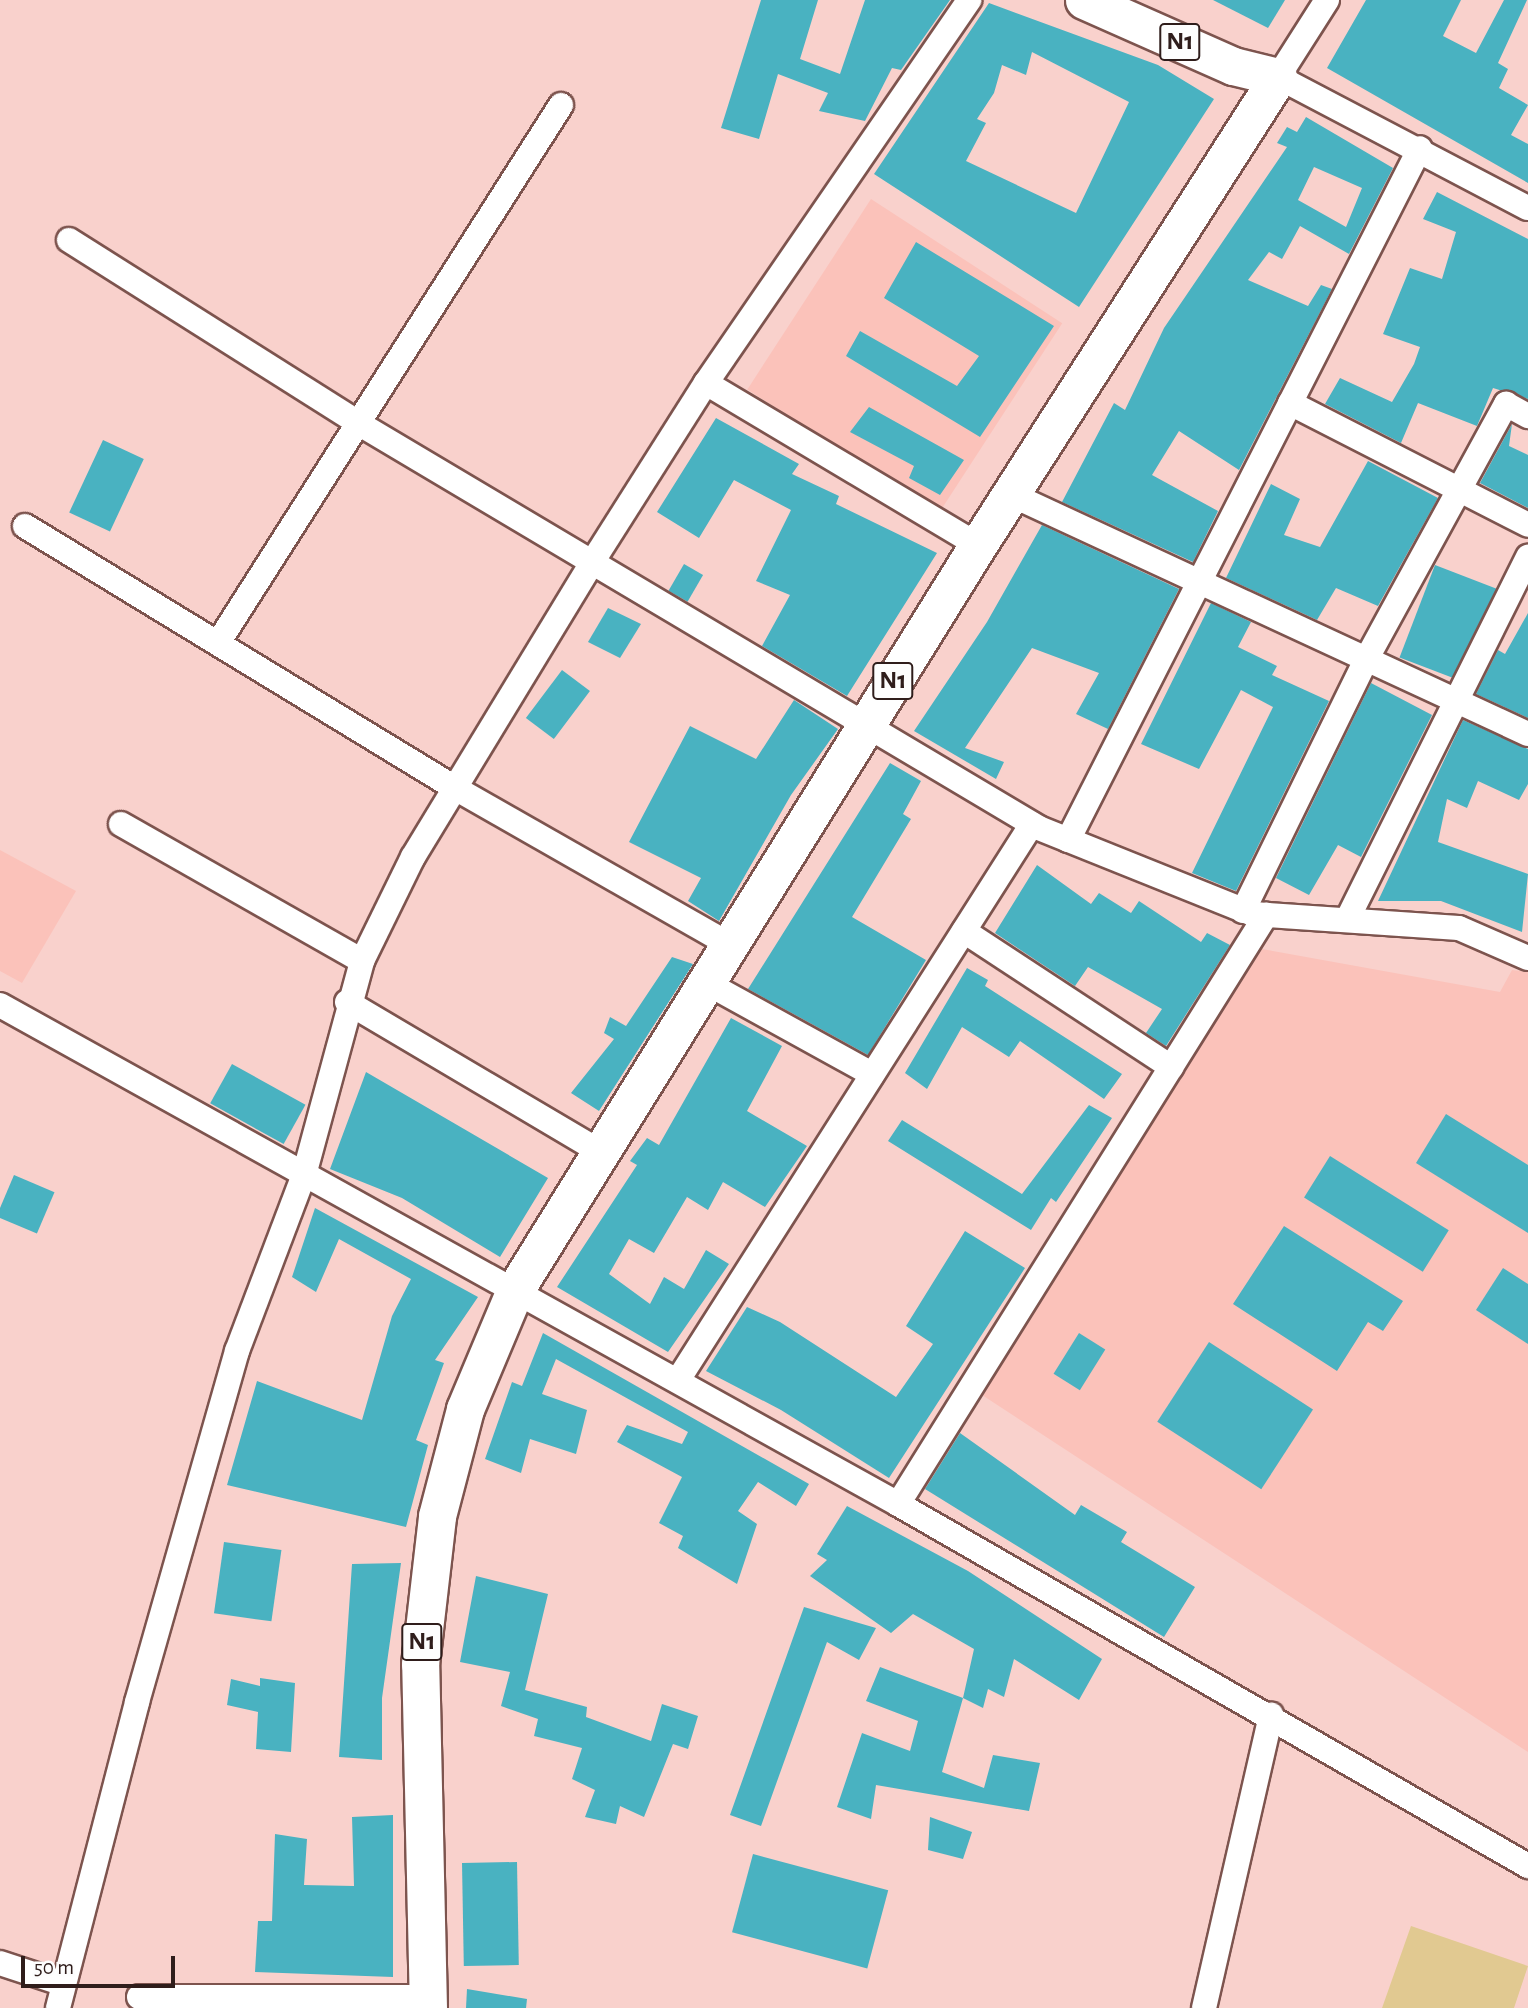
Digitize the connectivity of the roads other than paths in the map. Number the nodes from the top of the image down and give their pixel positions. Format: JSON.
{"nodes":[{"id":1,"x":969,"y":0,"type":"edge"},
{"id":2,"x":1084,"y":0,"type":"edge"},
{"id":3,"x":1142,"y":0,"type":"edge"},
{"id":4,"x":1327,"y":0,"type":"edge"},
{"id":5,"x":1278,"y":77,"type":"junction"},
{"id":6,"x":561,"y":105,"type":"dead end"},
{"id":7,"x":1420,"y":148,"type":"junction"},
{"id":8,"x":1528,"y":208,"type":"edge"},
{"id":9,"x":69,"y":240,"type":"dead end"},
{"id":10,"x":706,"y":383,"type":"junction"},
{"id":11,"x":1290,"y":403,"type":"junction"},
{"id":12,"x":1528,"y":416,"type":"edge"},
{"id":13,"x":358,"y":423,"type":"junction"},
{"id":14,"x":1459,"y":489,"type":"junction"},
{"id":15,"x":1010,"y":494,"type":"junction"},
{"id":16,"x":1528,"y":525,"type":"edge"},
{"id":17,"x":25,"y":526,"type":"dead end"},
{"id":18,"x":978,"y":545,"type":"junction"},
{"id":19,"x":1528,"y":557,"type":"edge"},
{"id":20,"x":591,"y":564,"type":"junction"},
{"id":21,"x":1197,"y":583,"type":"junction"},
{"id":22,"x":218,"y":643,"type":"junction"},
{"id":23,"x":1367,"y":658,"type":"junction"},
{"id":24,"x":1456,"y":700,"type":"junction"},
{"id":25,"x":866,"y":724,"type":"junction"},
{"id":26,"x":1528,"y":734,"type":"edge"},
{"id":27,"x":455,"y":788,"type":"junction"},
{"id":28,"x":121,"y":824,"type":"dead end"},
{"id":29,"x":1032,"y":824,"type":"junction"},
{"id":30,"x":1068,"y":840,"type":"junction"},
{"id":31,"x":1255,"y":913,"type":"junction"},
{"id":32,"x":1347,"y":920,"type":"junction"},
{"id":33,"x":964,"y":931,"type":"junction"},
{"id":34,"x":728,"y":944,"type":"junction"},
{"id":35,"x":1528,"y":958,"type":"edge"},
{"id":36,"x":362,"y":961,"type":"junction"},
{"id":37,"x":705,"y":982,"type":"junction"},
{"id":38,"x":347,"y":1002,"type":"junction"},
{"id":39,"x":0,"y":1005,"type":"edge"},
{"id":40,"x":1171,"y":1066,"type":"junction"},
{"id":41,"x":872,"y":1074,"type":"junction"},
{"id":42,"x":599,"y":1152,"type":"junction"},
{"id":43,"x":304,"y":1174,"type":"junction"},
{"id":44,"x":515,"y":1290,"type":"junction"},
{"id":45,"x":678,"y":1380,"type":"junction"},
{"id":46,"x":898,"y":1504,"type":"junction"},
{"id":47,"x":1271,"y":1715,"type":"junction"},
{"id":48,"x":1528,"y":1866,"type":"edge"},
{"id":49,"x":0,"y":1963,"type":"edge"},
{"id":50,"x":64,"y":1984,"type":"junction"},
{"id":51,"x":139,"y":1997,"type":"dead end"},
{"id":52,"x":428,"y":2003,"type":"edge"},
{"id":53,"x":58,"y":2008,"type":"edge"},
{"id":54,"x":1204,"y":2008,"type":"edge"}],
"edges":[{"from":1,"to":10,"type":"street"},
{"from":2,"to":5,"type":"highway","number":"N1"},
{"from":3,"to":5,"type":"highway","number":"N1"},
{"from":4,"to":5,"type":"street"},
{"from":5,"to":7,"type":"street"},
{"from":5,"to":15,"type":"highway","number":"N1"},
{"from":6,"to":13,"type":"street"},
{"from":7,"to":8,"type":"street"},
{"from":7,"to":11,"type":"street"},
{"from":9,"to":13,"type":"street"},
{"from":10,"to":18,"type":"street"},
{"from":10,"to":20,"type":"street"},
{"from":11,"to":14,"type":"street"},
{"from":11,"to":21,"type":"street"},
{"from":12,"to":14,"type":"street"},
{"from":13,"to":20,"type":"street"},
{"from":13,"to":22,"type":"street"},
{"from":14,"to":16,"type":"street"},
{"from":14,"to":23,"type":"street"},
{"from":15,"to":18,"type":"highway","number":"N1"},
{"from":15,"to":21,"type":"street"},
{"from":17,"to":22,"type":"street"},
{"from":18,"to":25,"type":"highway","number":"N1"},
{"from":19,"to":24,"type":"street"},
{"from":20,"to":25,"type":"street"},
{"from":20,"to":27,"type":"street"},
{"from":21,"to":23,"type":"street"},
{"from":21,"to":30,"type":"street"},
{"from":22,"to":27,"type":"street"},
{"from":23,"to":24,"type":"street"},
{"from":23,"to":31,"type":"street"},
{"from":24,"to":26,"type":"street"},
{"from":24,"to":32,"type":"street"},
{"from":25,"to":29,"type":"street"},
{"from":25,"to":34,"type":"highway","number":"N1"},
{"from":27,"to":34,"type":"street"},
{"from":27,"to":36,"type":"street"},
{"from":28,"to":36,"type":"street"},
{"from":29,"to":30,"type":"street"},
{"from":29,"to":33,"type":"street"},
{"from":30,"to":31,"type":"street"},
{"from":31,"to":32,"type":"street"},
{"from":31,"to":40,"type":"street"},
{"from":32,"to":35,"type":"street"},
{"from":33,"to":40,"type":"street"},
{"from":33,"to":41,"type":"street"},
{"from":34,"to":37,"type":"highway","number":"N1"},
{"from":36,"to":38,"type":"street"},
{"from":37,"to":41,"type":"street"},
{"from":37,"to":42,"type":"highway","number":"N1"},
{"from":38,"to":42,"type":"street"},
{"from":38,"to":43,"type":"street"},
{"from":39,"to":43,"type":"street"},
{"from":40,"to":46,"type":"street"},
{"from":41,"to":45,"type":"street"},
{"from":42,"to":44,"type":"highway","number":"N1"},
{"from":43,"to":44,"type":"street"},
{"from":43,"to":50,"type":"street"},
{"from":44,"to":45,"type":"street"},
{"from":44,"to":52,"type":"highway","number":"N1"},
{"from":45,"to":46,"type":"street"},
{"from":46,"to":47,"type":"street"},
{"from":47,"to":48,"type":"street"},
{"from":47,"to":54,"type":"street"},
{"from":49,"to":50,"type":"street"},
{"from":50,"to":53,"type":"street"},
{"from":51,"to":52,"type":"street"}]}
